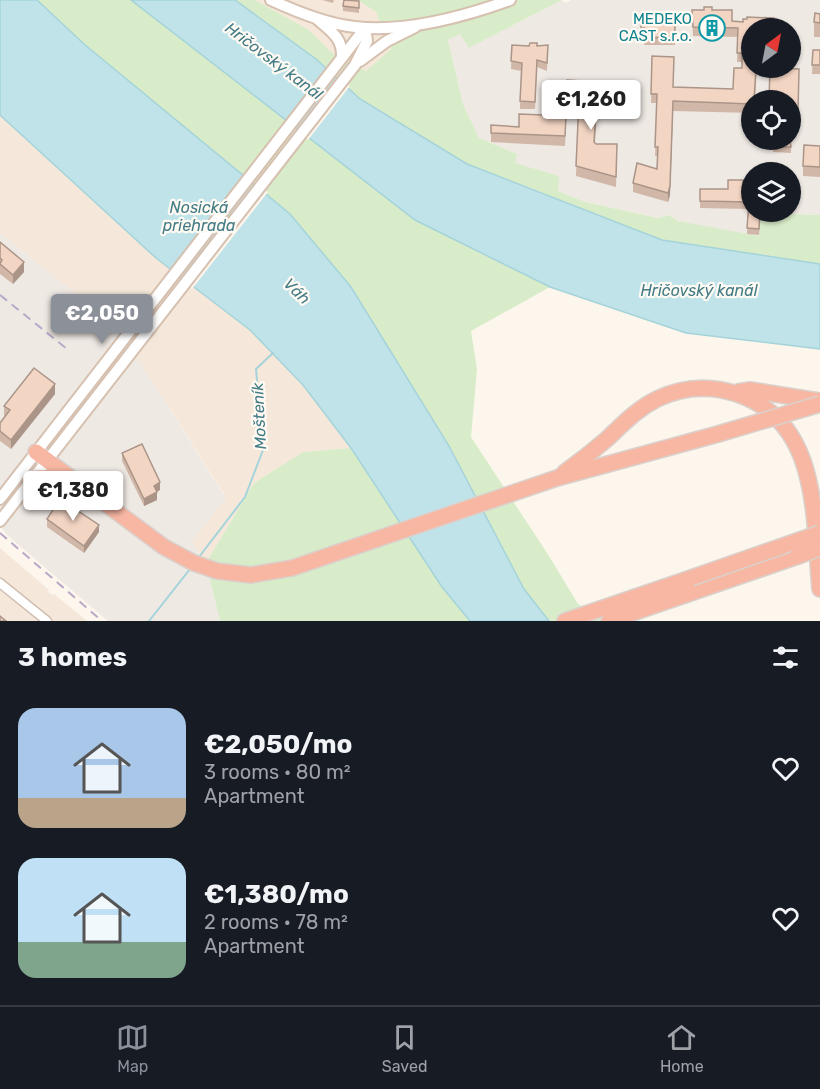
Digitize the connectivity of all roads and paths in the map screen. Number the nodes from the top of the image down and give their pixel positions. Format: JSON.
{"nodes":[{"id":1,"x":271,"y":0,"type":"edge"},
{"id":2,"x":510,"y":0,"type":"edge"},
{"id":3,"x":314,"y":16,"type":"junction"},
{"id":4,"x":421,"y":24,"type":"junction"},
{"id":5,"x":364,"y":28,"type":"junction"},
{"id":6,"x":339,"y":60,"type":"junction"},
{"id":7,"x":352,"y":69,"type":"junction"},
{"id":8,"x":732,"y":392,"type":"junction"},
{"id":9,"x":820,"y":402,"type":"edge"},
{"id":10,"x":42,"y":456,"type":"junction"},
{"id":11,"x":69,"y":477,"type":"junction"},
{"id":12,"x":34,"y":478,"type":"junction"},
{"id":13,"x":556,"y":478,"type":"junction"},
{"id":14,"x":3,"y":495,"type":"edge"},
{"id":15,"x":0,"y":521,"type":"edge"},
{"id":16,"x":820,"y":533,"type":"edge"},
{"id":17,"x":820,"y":548,"type":"edge"},
{"id":18,"x":0,"y":583,"type":"edge"},
{"id":19,"x":820,"y":588,"type":"edge"},
{"id":20,"x":47,"y":621,"type":"edge"},
{"id":21,"x":565,"y":621,"type":"edge"},
{"id":22,"x":609,"y":621,"type":"edge"}],
"edges":[{"from":1,"to":3,"type":"main road"},
{"from":2,"to":4,"type":"main road"},
{"from":3,"to":5,"type":"main road"},
{"from":3,"to":6,"type":"main road"},
{"from":4,"to":5,"type":"main road"},
{"from":4,"to":7,"type":"main road"},
{"from":5,"to":6,"type":"main road"},
{"from":5,"to":7,"type":"main road"},
{"from":6,"to":10,"type":"main road"},
{"from":7,"to":10,"type":"main road"},
{"from":8,"to":9,"type":"highway"},
{"from":8,"to":13,"type":"highway"},
{"from":8,"to":19,"type":"highway","bridge":true},
{"from":9,"to":13,"type":"highway","bridge":true},
{"from":10,"to":11,"type":"highway"},
{"from":10,"to":12,"type":"main road"},
{"from":10,"to":14,"type":"main road"},
{"from":11,"to":12,"type":"highway"},
{"from":11,"to":13,"type":"highway"},
{"from":12,"to":15,"type":"main road"},
{"from":16,"to":21,"type":"highway","bridge":true},
{"from":17,"to":22,"type":"highway","bridge":true},
{"from":18,"to":20,"type":"street"}]}
